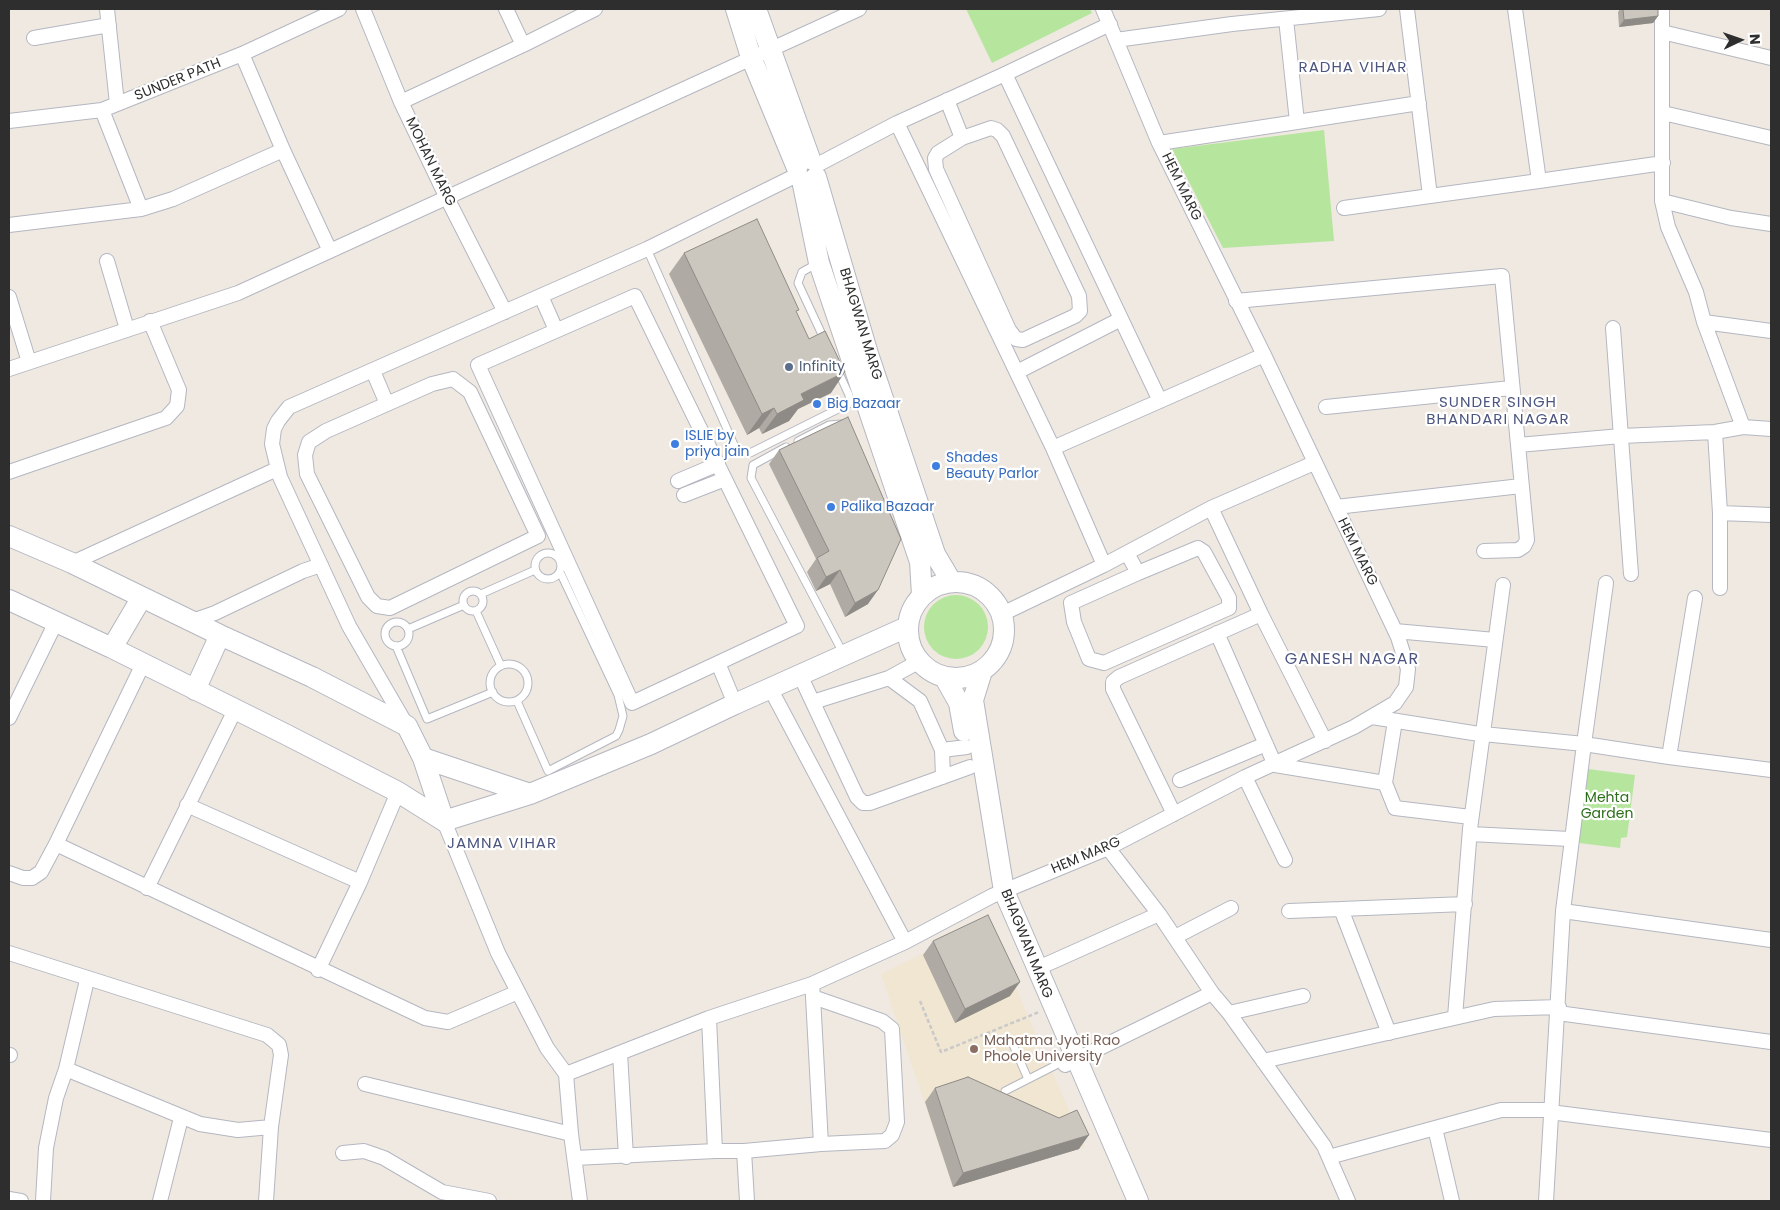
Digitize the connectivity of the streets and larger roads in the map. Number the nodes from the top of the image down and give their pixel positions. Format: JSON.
{"nodes":[{"id":1,"x":107,"y":9,"type":"edge"},
{"id":2,"x":339,"y":9,"type":"edge"},
{"id":3,"x":363,"y":9,"type":"edge"},
{"id":4,"x":506,"y":9,"type":"edge"},
{"id":5,"x":595,"y":9,"type":"edge"},
{"id":6,"x":736,"y":9,"type":"edge"},
{"id":7,"x":756,"y":9,"type":"edge"},
{"id":8,"x":859,"y":9,"type":"edge"},
{"id":9,"x":1104,"y":9,"type":"edge"},
{"id":10,"x":1379,"y":9,"type":"edge"},
{"id":11,"x":1407,"y":9,"type":"edge"},
{"id":12,"x":1515,"y":9,"type":"edge"},
{"id":13,"x":1662,"y":9,"type":"edge"},
{"id":14,"x":1286,"y":19,"type":"junction"},
{"id":15,"x":1110,"y":24,"type":"junction"},
{"id":16,"x":109,"y":25,"type":"junction"},
{"id":17,"x":1662,"y":32,"type":"junction"},
{"id":18,"x":34,"y":38,"type":"dead end"},
{"id":19,"x":1116,"y":40,"type":"junction"},
{"id":20,"x":523,"y":45,"type":"junction"},
{"id":21,"x":242,"y":54,"type":"junction"},
{"id":22,"x":761,"y":54,"type":"junction"},
{"id":23,"x":1771,"y":58,"type":"edge"},
{"id":24,"x":1005,"y":74,"type":"junction"},
{"id":25,"x":947,"y":100,"type":"junction"},
{"id":26,"x":401,"y":102,"type":"junction"},
{"id":27,"x":1419,"y":103,"type":"junction"},
{"id":28,"x":117,"y":104,"type":"junction"},
{"id":29,"x":102,"y":110,"type":"junction"},
{"id":30,"x":1663,"y":113,"type":"junction"},
{"id":31,"x":9,"y":121,"type":"edge"},
{"id":32,"x":1298,"y":122,"type":"junction"},
{"id":33,"x":897,"y":123,"type":"junction"},
{"id":34,"x":962,"y":138,"type":"junction"},
{"id":35,"x":1771,"y":138,"type":"edge"},
{"id":36,"x":1159,"y":143,"type":"junction"},
{"id":37,"x":283,"y":150,"type":"junction"},
{"id":38,"x":1663,"y":164,"type":"junction"},
{"id":39,"x":806,"y":170,"type":"junction"},
{"id":40,"x":1539,"y":181,"type":"junction"},
{"id":41,"x":446,"y":196,"type":"junction"},
{"id":42,"x":1430,"y":196,"type":"junction"},
{"id":43,"x":1662,"y":201,"type":"junction"},
{"id":44,"x":1344,"y":208,"type":"dead end"},
{"id":45,"x":141,"y":209,"type":"junction"},
{"id":46,"x":1771,"y":224,"type":"edge"},
{"id":47,"x":9,"y":225,"type":"edge"},
{"id":48,"x":330,"y":251,"type":"junction"},
{"id":49,"x":107,"y":261,"type":"dead end"},
{"id":50,"x":541,"y":296,"type":"junction"},
{"id":51,"x":9,"y":297,"type":"edge"},
{"id":52,"x":1236,"y":301,"type":"junction"},
{"id":53,"x":506,"y":312,"type":"junction"},
{"id":54,"x":1119,"y":320,"type":"junction"},
{"id":55,"x":150,"y":321,"type":"junction"},
{"id":56,"x":1704,"y":322,"type":"junction"},
{"id":57,"x":1613,"y":328,"type":"dead end"},
{"id":58,"x":127,"y":329,"type":"junction"},
{"id":59,"x":556,"y":330,"type":"junction"},
{"id":60,"x":1771,"y":331,"type":"edge"},
{"id":61,"x":1264,"y":355,"type":"junction"},
{"id":62,"x":29,"y":362,"type":"junction"},
{"id":63,"x":9,"y":369,"type":"edge"},
{"id":64,"x":372,"y":370,"type":"junction"},
{"id":65,"x":1017,"y":372,"type":"junction"},
{"id":66,"x":1512,"y":388,"type":"junction"},
{"id":67,"x":1160,"y":400,"type":"junction"},
{"id":68,"x":387,"y":404,"type":"junction"},
{"id":69,"x":1326,"y":407,"type":"dead end"},
{"id":70,"x":1743,"y":426,"type":"junction"},
{"id":71,"x":1771,"y":429,"type":"edge"},
{"id":72,"x":1714,"y":432,"type":"junction"},
{"id":73,"x":1621,"y":436,"type":"junction"},
{"id":74,"x":1518,"y":445,"type":"junction"},
{"id":75,"x":1053,"y":448,"type":"junction"},
{"id":76,"x":1314,"y":463,"type":"junction"},
{"id":77,"x":718,"y":464,"type":"junction"},
{"id":78,"x":277,"y":469,"type":"junction"},
{"id":79,"x":9,"y":472,"type":"edge"},
{"id":80,"x":725,"y":479,"type":"junction"},
{"id":81,"x":678,"y":481,"type":"dead end"},
{"id":82,"x":1521,"y":486,"type":"junction"},
{"id":83,"x":684,"y":495,"type":"dead end"},
{"id":84,"x":1336,"y":507,"type":"junction"},
{"id":85,"x":1212,"y":508,"type":"junction"},
{"id":86,"x":1720,"y":513,"type":"junction"},
{"id":87,"x":1771,"y":515,"type":"edge"},
{"id":88,"x":9,"y":536,"type":"edge"},
{"id":89,"x":1484,"y":551,"type":"dead end"},
{"id":90,"x":1127,"y":552,"type":"junction"},
{"id":91,"x":72,"y":563,"type":"junction"},
{"id":92,"x":321,"y":565,"type":"junction"},
{"id":93,"x":1104,"y":565,"type":"junction"},
{"id":94,"x":1138,"y":573,"type":"junction"},
{"id":95,"x":1631,"y":574,"type":"dead end"},
{"id":96,"x":951,"y":581,"type":"junction"},
{"id":97,"x":1606,"y":583,"type":"dead end"},
{"id":98,"x":1503,"y":585,"type":"dead end"},
{"id":99,"x":1720,"y":588,"type":"dead end"},
{"id":100,"x":922,"y":595,"type":"junction"},
{"id":101,"x":142,"y":597,"type":"junction"},
{"id":102,"x":1695,"y":598,"type":"dead end"},
{"id":103,"x":9,"y":600,"type":"edge"},
{"id":104,"x":1002,"y":614,"type":"junction"},
{"id":105,"x":1261,"y":614,"type":"junction"},
{"id":106,"x":192,"y":621,"type":"junction"},
{"id":107,"x":56,"y":622,"type":"junction"},
{"id":108,"x":907,"y":628,"type":"junction"},
{"id":109,"x":1395,"y":631,"type":"junction"},
{"id":110,"x":1217,"y":633,"type":"junction"},
{"id":111,"x":220,"y":636,"type":"junction"},
{"id":112,"x":1496,"y":640,"type":"junction"},
{"id":113,"x":112,"y":648,"type":"junction"},
{"id":114,"x":918,"y":662,"type":"junction"},
{"id":115,"x":718,"y":663,"type":"junction"},
{"id":116,"x":143,"y":664,"type":"junction"},
{"id":117,"x":982,"y":671,"type":"junction"},
{"id":118,"x":800,"y":675,"type":"junction"},
{"id":119,"x":889,"y":678,"type":"junction"},
{"id":120,"x":946,"y":678,"type":"junction"},
{"id":121,"x":770,"y":688,"type":"junction"},
{"id":122,"x":195,"y":690,"type":"junction"},
{"id":123,"x":813,"y":702,"type":"junction"},
{"id":124,"x":735,"y":704,"type":"junction"},
{"id":125,"x":235,"y":710,"type":"junction"},
{"id":126,"x":1372,"y":717,"type":"junction"},
{"id":127,"x":9,"y":718,"type":"edge"},
{"id":128,"x":1395,"y":720,"type":"junction"},
{"id":129,"x":407,"y":726,"type":"junction"},
{"id":130,"x":1481,"y":734,"type":"junction"},
{"id":131,"x":1325,"y":741,"type":"junction"},
{"id":132,"x":1266,"y":744,"type":"junction"},
{"id":133,"x":1584,"y":744,"type":"junction"},
{"id":134,"x":967,"y":747,"type":"junction"},
{"id":135,"x":942,"y":750,"type":"junction"},
{"id":136,"x":423,"y":758,"type":"junction"},
{"id":137,"x":1670,"y":758,"type":"junction"},
{"id":138,"x":1275,"y":765,"type":"junction"},
{"id":139,"x":970,"y":767,"type":"junction"},
{"id":140,"x":1771,"y":770,"type":"edge"},
{"id":141,"x":943,"y":776,"type":"junction"},
{"id":142,"x":1245,"y":777,"type":"junction"},
{"id":143,"x":1180,"y":780,"type":"dead end"},
{"id":144,"x":1384,"y":783,"type":"junction"},
{"id":145,"x":398,"y":792,"type":"junction"},
{"id":146,"x":530,"y":794,"type":"junction"},
{"id":147,"x":188,"y":804,"type":"junction"},
{"id":148,"x":1174,"y":814,"type":"junction"},
{"id":149,"x":1471,"y":818,"type":"junction"},
{"id":150,"x":444,"y":821,"type":"junction"},
{"id":151,"x":1470,"y":834,"type":"junction"},
{"id":152,"x":1570,"y":839,"type":"junction"},
{"id":153,"x":56,"y":844,"type":"junction"},
{"id":154,"x":1108,"y":848,"type":"junction"},
{"id":155,"x":1285,"y":860,"type":"dead end"},
{"id":156,"x":9,"y":873,"type":"edge"},
{"id":157,"x":360,"y":882,"type":"junction"},
{"id":158,"x":148,"y":888,"type":"junction"},
{"id":159,"x":998,"y":894,"type":"junction"},
{"id":160,"x":1465,"y":904,"type":"junction"},
{"id":161,"x":1231,"y":908,"type":"dead end"},
{"id":162,"x":1341,"y":909,"type":"junction"},
{"id":163,"x":1289,"y":911,"type":"dead end"},
{"id":164,"x":1563,"y":911,"type":"junction"},
{"id":165,"x":1159,"y":914,"type":"junction"},
{"id":166,"x":1175,"y":937,"type":"junction"},
{"id":167,"x":1771,"y":940,"type":"edge"},
{"id":168,"x":904,"y":942,"type":"junction"},
{"id":169,"x":9,"y":953,"type":"edge"},
{"id":170,"x":1036,"y":969,"type":"junction"},
{"id":171,"x":318,"y":970,"type":"junction"},
{"id":172,"x":87,"y":980,"type":"junction"},
{"id":173,"x":812,"y":990,"type":"junction"},
{"id":174,"x":518,"y":992,"type":"junction"},
{"id":175,"x":1212,"y":993,"type":"junction"},
{"id":176,"x":1303,"y":996,"type":"dead end"},
{"id":177,"x":1558,"y":1010,"type":"junction"},
{"id":178,"x":1229,"y":1013,"type":"junction"},
{"id":179,"x":1456,"y":1017,"type":"junction"},
{"id":180,"x":709,"y":1018,"type":"junction"},
{"id":181,"x":1389,"y":1033,"type":"junction"},
{"id":182,"x":1771,"y":1042,"type":"edge"},
{"id":183,"x":620,"y":1053,"type":"junction"},
{"id":184,"x":1068,"y":1062,"type":"junction"},
{"id":185,"x":1263,"y":1062,"type":"junction"},
{"id":186,"x":66,"y":1069,"type":"junction"},
{"id":187,"x":566,"y":1074,"type":"junction"},
{"id":188,"x":365,"y":1084,"type":"dead end"},
{"id":189,"x":1550,"y":1111,"type":"junction"},
{"id":190,"x":181,"y":1118,"type":"junction"},
{"id":191,"x":271,"y":1128,"type":"junction"},
{"id":192,"x":1435,"y":1128,"type":"junction"},
{"id":193,"x":571,"y":1134,"type":"junction"},
{"id":194,"x":1771,"y":1140,"type":"edge"},
{"id":195,"x":822,"y":1144,"type":"junction"},
{"id":196,"x":715,"y":1151,"type":"junction"},
{"id":197,"x":744,"y":1151,"type":"junction"},
{"id":198,"x":343,"y":1152,"type":"dead end"},
{"id":199,"x":626,"y":1157,"type":"junction"},
{"id":200,"x":1328,"y":1157,"type":"junction"},
{"id":201,"x":575,"y":1158,"type":"junction"},
{"id":202,"x":9,"y":1199,"type":"edge"},
{"id":203,"x":21,"y":1201,"type":"edge"},
{"id":204,"x":43,"y":1201,"type":"edge"},
{"id":205,"x":160,"y":1201,"type":"edge"},
{"id":206,"x":266,"y":1201,"type":"edge"},
{"id":207,"x":489,"y":1201,"type":"edge"},
{"id":208,"x":580,"y":1201,"type":"edge"},
{"id":209,"x":747,"y":1201,"type":"edge"},
{"id":210,"x":1123,"y":1201,"type":"edge"},
{"id":211,"x":1138,"y":1201,"type":"edge"},
{"id":212,"x":1348,"y":1201,"type":"edge"},
{"id":213,"x":1452,"y":1201,"type":"edge"},
{"id":214,"x":1546,"y":1201,"type":"edge"}],
"edges":[{"from":1,"to":16,"type":"street"},
{"from":2,"to":21,"type":"street","name":"SUNDER PATH"},
{"from":3,"to":26,"type":"street","name":"MOHAN MARG"},
{"from":4,"to":20,"type":"street"},
{"from":5,"to":20,"type":"street"},
{"from":6,"to":22,"type":"street","name":"BHAGWAN MARG"},
{"from":7,"to":22,"type":"street","name":"BHAGWAN MARG"},
{"from":8,"to":22,"type":"street"},
{"from":9,"to":15,"type":"street","name":"HEM MARG"},
{"from":10,"to":14,"type":"street"},
{"from":11,"to":27,"type":"street"},
{"from":12,"to":40,"type":"street"},
{"from":13,"to":17,"type":"street"},
{"from":14,"to":19,"type":"street"},
{"from":14,"to":32,"type":"street"},
{"from":15,"to":19,"type":"street","name":"HEM MARG"},
{"from":15,"to":24,"type":"street"},
{"from":16,"to":18,"type":"street"},
{"from":16,"to":28,"type":"street"},
{"from":17,"to":23,"type":"street"},
{"from":17,"to":30,"type":"street"},
{"from":19,"to":36,"type":"street","name":"HEM MARG"},
{"from":20,"to":26,"type":"street"},
{"from":21,"to":28,"type":"street","name":"SUNDER PATH"},
{"from":21,"to":37,"type":"street"},
{"from":22,"to":39,"type":"street","name":"BHAGWAN MARG"},
{"from":22,"to":41,"type":"street"},
{"from":24,"to":25,"type":"street"},
{"from":24,"to":54,"type":"street"},
{"from":25,"to":33,"type":"street"},
{"from":25,"to":34,"type":"street"},
{"from":26,"to":41,"type":"street","name":"MOHAN MARG"},
{"from":27,"to":32,"type":"street"},
{"from":27,"to":42,"type":"street"},
{"from":28,"to":29,"type":"street","name":"SUNDER PATH"},
{"from":29,"to":31,"type":"street","name":"SUNDER PATH"},
{"from":29,"to":45,"type":"street"},
{"from":30,"to":35,"type":"street"},
{"from":30,"to":38,"type":"street"},
{"from":32,"to":36,"type":"street"},
{"from":33,"to":39,"type":"street"},
{"from":33,"to":65,"type":"street"},
{"from":34,"to":34,"type":"street"},
{"from":36,"to":52,"type":"street","name":"HEM MARG"},
{"from":37,"to":45,"type":"street"},
{"from":37,"to":48,"type":"street"},
{"from":38,"to":40,"type":"street"},
{"from":38,"to":43,"type":"street"},
{"from":39,"to":50,"type":"street"},
{"from":39,"to":96,"type":"street","name":"BHAGWAN MARG"},
{"from":39,"to":100,"type":"street","name":"BHAGWAN MARG"},
{"from":40,"to":42,"type":"street"},
{"from":41,"to":48,"type":"street"},
{"from":41,"to":53,"type":"street","name":"MOHAN MARG"},
{"from":42,"to":44,"type":"street"},
{"from":43,"to":46,"type":"street"},
{"from":43,"to":56,"type":"street"},
{"from":45,"to":47,"type":"street"},
{"from":48,"to":55,"type":"street"},
{"from":49,"to":58,"type":"street"},
{"from":50,"to":53,"type":"street"},
{"from":50,"to":59,"type":"street"},
{"from":51,"to":62,"type":"street"},
{"from":52,"to":61,"type":"street","name":"HEM MARG"},
{"from":52,"to":66,"type":"street"},
{"from":53,"to":64,"type":"street"},
{"from":54,"to":65,"type":"street"},
{"from":54,"to":67,"type":"street"},
{"from":55,"to":58,"type":"street"},
{"from":55,"to":79,"type":"street"},
{"from":56,"to":60,"type":"street"},
{"from":56,"to":70,"type":"street"},
{"from":57,"to":73,"type":"street"},
{"from":58,"to":62,"type":"street"},
{"from":59,"to":77,"type":"street"},
{"from":59,"to":115,"type":"street"},
{"from":61,"to":67,"type":"street"},
{"from":61,"to":76,"type":"street","name":"HEM MARG"},
{"from":62,"to":63,"type":"street"},
{"from":64,"to":68,"type":"street"},
{"from":64,"to":78,"type":"street"},
{"from":65,"to":75,"type":"street"},
{"from":66,"to":69,"type":"street"},
{"from":66,"to":74,"type":"street"},
{"from":67,"to":75,"type":"street"},
{"from":68,"to":68,"type":"street"},
{"from":70,"to":71,"type":"street"},
{"from":70,"to":72,"type":"street"},
{"from":72,"to":73,"type":"street"},
{"from":72,"to":86,"type":"street"},
{"from":73,"to":74,"type":"street"},
{"from":73,"to":95,"type":"street"},
{"from":74,"to":82,"type":"street"},
{"from":75,"to":93,"type":"street"},
{"from":76,"to":84,"type":"street","name":"HEM MARG"},
{"from":76,"to":85,"type":"street"},
{"from":77,"to":80,"type":"street"},
{"from":77,"to":81,"type":"street"},
{"from":78,"to":91,"type":"street"},
{"from":78,"to":92,"type":"street"},
{"from":80,"to":83,"type":"street"},
{"from":80,"to":115,"type":"street"},
{"from":82,"to":84,"type":"street"},
{"from":82,"to":89,"type":"street"},
{"from":84,"to":109,"type":"street","name":"HEM MARG"},
{"from":85,"to":90,"type":"street"},
{"from":85,"to":105,"type":"street"},
{"from":86,"to":87,"type":"street"},
{"from":86,"to":99,"type":"street"},
{"from":88,"to":91,"type":"street"},
{"from":90,"to":93,"type":"street"},
{"from":90,"to":94,"type":"street"},
{"from":91,"to":101,"type":"street"},
{"from":92,"to":106,"type":"street"},
{"from":92,"to":129,"type":"street"},
{"from":93,"to":104,"type":"street"},
{"from":94,"to":94,"type":"street"},
{"from":96,"to":100,"type":"street"},
{"from":96,"to":104,"type":"street"},
{"from":97,"to":133,"type":"street"},
{"from":98,"to":112,"type":"street"},
{"from":100,"to":108,"type":"street"},
{"from":101,"to":106,"type":"street"},
{"from":101,"to":113,"type":"street"},
{"from":102,"to":137,"type":"street"},
{"from":103,"to":107,"type":"street"},
{"from":104,"to":117,"type":"street"},
{"from":105,"to":110,"type":"street"},
{"from":105,"to":131,"type":"street"},
{"from":106,"to":111,"type":"street"},
{"from":107,"to":113,"type":"street"},
{"from":107,"to":127,"type":"street"},
{"from":108,"to":114,"type":"street"},
{"from":108,"to":118,"type":"street"},
{"from":109,"to":112,"type":"street"},
{"from":109,"to":126,"type":"street","name":"HEM MARG"},
{"from":110,"to":132,"type":"street"},
{"from":110,"to":148,"type":"street"},
{"from":111,"to":122,"type":"street"},
{"from":111,"to":129,"type":"street"},
{"from":112,"to":130,"type":"street"},
{"from":113,"to":116,"type":"street"},
{"from":114,"to":119,"type":"street"},
{"from":114,"to":120,"type":"street"},
{"from":115,"to":124,"type":"street"},
{"from":116,"to":122,"type":"street"},
{"from":116,"to":153,"type":"street"},
{"from":117,"to":120,"type":"street"},
{"from":117,"to":159,"type":"street","name":"BHAGWAN MARG"},
{"from":118,"to":121,"type":"street"},
{"from":118,"to":123,"type":"street"},
{"from":119,"to":123,"type":"street"},
{"from":119,"to":135,"type":"street"},
{"from":120,"to":134,"type":"street","name":"BHAGWAN MARG"},
{"from":121,"to":124,"type":"street"},
{"from":121,"to":168,"type":"street"},
{"from":122,"to":125,"type":"street"},
{"from":123,"to":141,"type":"street"},
{"from":124,"to":146,"type":"street"},
{"from":125,"to":145,"type":"street"},
{"from":125,"to":147,"type":"street"},
{"from":126,"to":128,"type":"street"},
{"from":126,"to":131,"type":"street","name":"HEM MARG"},
{"from":128,"to":130,"type":"street"},
{"from":128,"to":144,"type":"street"},
{"from":129,"to":136,"type":"street"},
{"from":130,"to":133,"type":"street"},
{"from":130,"to":149,"type":"street"},
{"from":131,"to":138,"type":"street","name":"HEM MARG"},
{"from":132,"to":138,"type":"street"},
{"from":132,"to":143,"type":"street"},
{"from":133,"to":137,"type":"street"},
{"from":133,"to":152,"type":"street"},
{"from":134,"to":135,"type":"street"},
{"from":134,"to":139,"type":"street","name":"BHAGWAN MARG"},
{"from":135,"to":141,"type":"street"},
{"from":136,"to":146,"type":"street"},
{"from":136,"to":150,"type":"street"},
{"from":137,"to":140,"type":"street"},
{"from":138,"to":142,"type":"street","name":"HEM MARG"},
{"from":138,"to":144,"type":"street"},
{"from":139,"to":141,"type":"street"},
{"from":139,"to":159,"type":"street","name":"BHAGWAN MARG"},
{"from":142,"to":148,"type":"street","name":"HEM MARG"},
{"from":142,"to":155,"type":"street"},
{"from":144,"to":149,"type":"street"},
{"from":145,"to":150,"type":"street"},
{"from":145,"to":157,"type":"street"},
{"from":146,"to":150,"type":"street"},
{"from":147,"to":157,"type":"street"},
{"from":147,"to":158,"type":"street"},
{"from":148,"to":154,"type":"street","name":"HEM MARG"},
{"from":149,"to":151,"type":"street"},
{"from":150,"to":174,"type":"street"},
{"from":151,"to":152,"type":"street"},
{"from":151,"to":160,"type":"street"},
{"from":152,"to":164,"type":"street"},
{"from":153,"to":156,"type":"street"},
{"from":153,"to":158,"type":"street"},
{"from":154,"to":159,"type":"street","name":"HEM MARG"},
{"from":154,"to":165,"type":"street"},
{"from":157,"to":171,"type":"street"},
{"from":158,"to":171,"type":"street"},
{"from":159,"to":168,"type":"street","name":"HEM MARG"},
{"from":159,"to":170,"type":"street","name":"BHAGWAN MARG"},
{"from":159,"to":184,"type":"street","name":"BHAGWAN MARG"},
{"from":160,"to":162,"type":"street"},
{"from":160,"to":179,"type":"street"},
{"from":161,"to":166,"type":"street"},
{"from":162,"to":163,"type":"street"},
{"from":162,"to":181,"type":"street"},
{"from":164,"to":167,"type":"street"},
{"from":164,"to":177,"type":"street"},
{"from":165,"to":166,"type":"street"},
{"from":165,"to":170,"type":"street"},
{"from":166,"to":175,"type":"street"},
{"from":168,"to":173,"type":"street","name":"HEM MARG"},
{"from":169,"to":172,"type":"street"},
{"from":170,"to":184,"type":"street","name":"BHAGWAN MARG"},
{"from":171,"to":174,"type":"street"},
{"from":172,"to":186,"type":"street"},
{"from":172,"to":191,"type":"street"},
{"from":173,"to":180,"type":"street","name":"HEM MARG"},
{"from":173,"to":195,"type":"street"},
{"from":173,"to":195,"type":"street"},
{"from":174,"to":187,"type":"street"},
{"from":175,"to":178,"type":"street"},
{"from":175,"to":184,"type":"street"},
{"from":176,"to":178,"type":"street"},
{"from":177,"to":179,"type":"street"},
{"from":177,"to":182,"type":"street"},
{"from":177,"to":189,"type":"street"},
{"from":178,"to":185,"type":"street"},
{"from":179,"to":181,"type":"street"},
{"from":180,"to":183,"type":"street","name":"HEM MARG"},
{"from":180,"to":196,"type":"street"},
{"from":181,"to":185,"type":"street"},
{"from":183,"to":187,"type":"street","name":"HEM MARG"},
{"from":183,"to":199,"type":"street"},
{"from":184,"to":210,"type":"street","name":"BHAGWAN MARG"},
{"from":184,"to":211,"type":"street","name":"BHAGWAN MARG"},
{"from":185,"to":200,"type":"street"},
{"from":186,"to":190,"type":"street"},
{"from":186,"to":204,"type":"street"},
{"from":187,"to":193,"type":"street"},
{"from":188,"to":193,"type":"street"},
{"from":189,"to":192,"type":"street"},
{"from":189,"to":194,"type":"street"},
{"from":189,"to":214,"type":"street"},
{"from":190,"to":191,"type":"street"},
{"from":190,"to":205,"type":"street"},
{"from":191,"to":206,"type":"street"},
{"from":192,"to":200,"type":"street"},
{"from":192,"to":213,"type":"street"},
{"from":193,"to":201,"type":"street"},
{"from":195,"to":197,"type":"street"},
{"from":196,"to":197,"type":"street"},
{"from":196,"to":199,"type":"street"},
{"from":197,"to":209,"type":"street"},
{"from":198,"to":207,"type":"street"},
{"from":199,"to":201,"type":"street"},
{"from":200,"to":212,"type":"street"},
{"from":201,"to":208,"type":"street"},
{"from":202,"to":203,"type":"street"}]}
